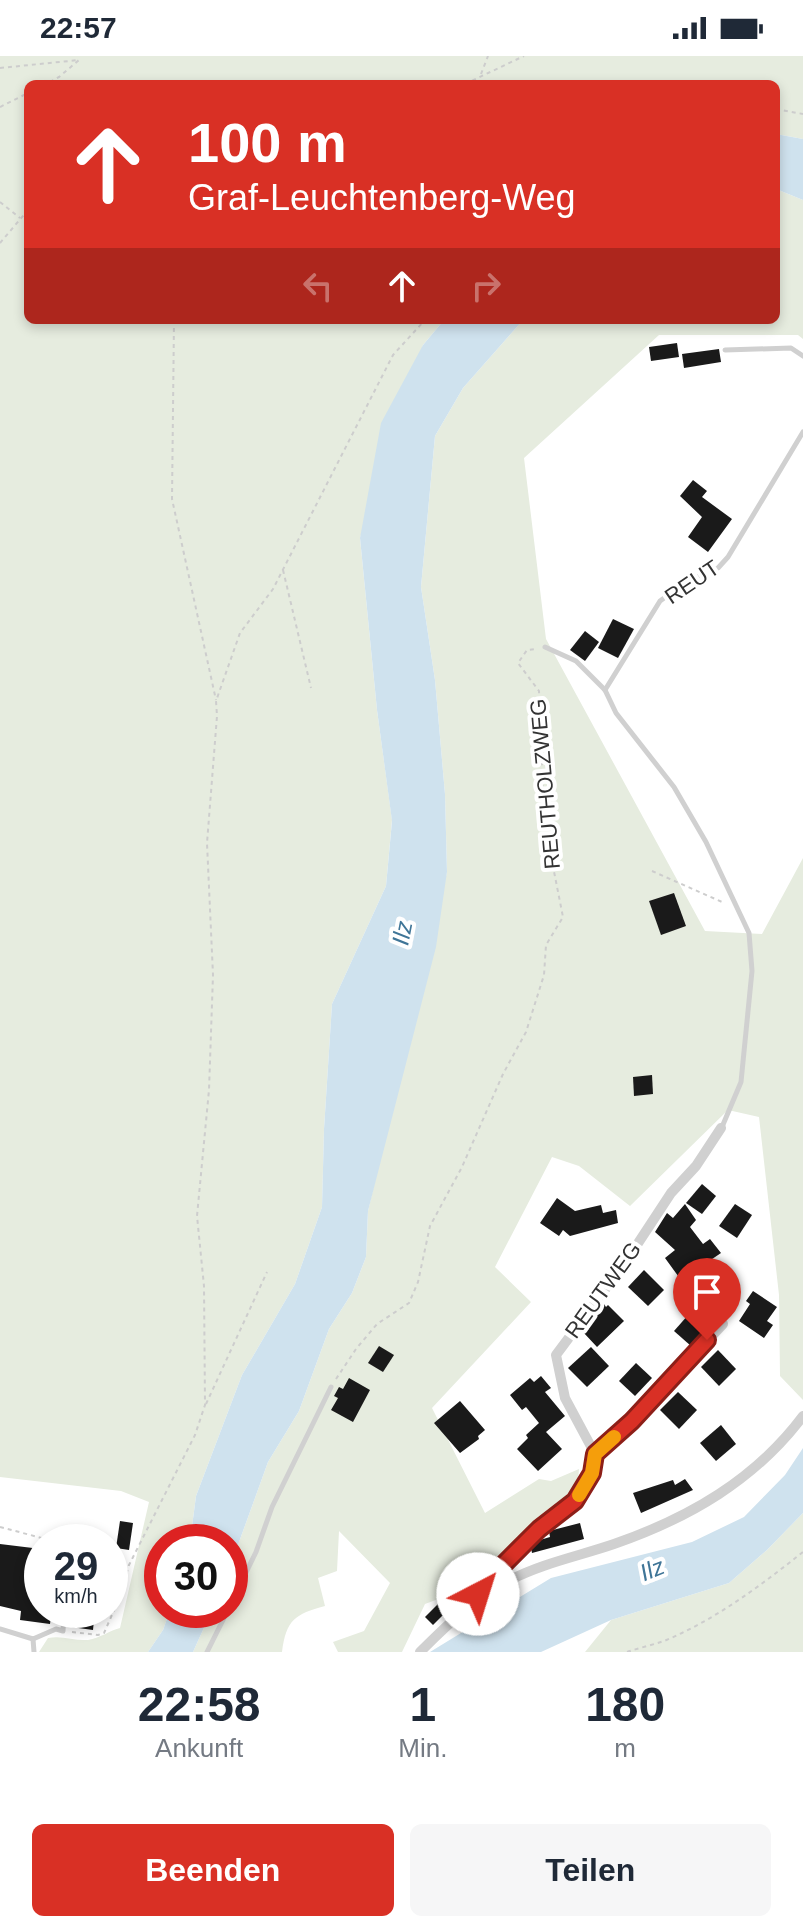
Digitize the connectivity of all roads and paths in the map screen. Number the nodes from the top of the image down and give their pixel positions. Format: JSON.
{"nodes":[{"id":1,"x":488,"y":56,"type":"edge"},
{"id":2,"x":524,"y":56,"type":"edge"},
{"id":3,"x":0,"y":68,"type":"edge"},
{"id":4,"x":481,"y":75,"type":"junction"},
{"id":5,"x":53,"y":80,"type":"edge"},
{"id":6,"x":472,"y":80,"type":"edge"},
{"id":7,"x":24,"y":95,"type":"edge"},
{"id":8,"x":0,"y":107,"type":"edge"},
{"id":9,"x":780,"y":110,"type":"edge"},
{"id":10,"x":803,"y":114,"type":"edge"},
{"id":11,"x":0,"y":202,"type":"edge"},
{"id":12,"x":24,"y":214,"type":"edge"},
{"id":13,"x":20,"y":219,"type":"junction"},
{"id":14,"x":0,"y":243,"type":"edge"},
{"id":15,"x":174,"y":324,"type":"edge"},
{"id":16,"x":421,"y":324,"type":"edge"},
{"id":17,"x":725,"y":350,"type":"dead end"},
{"id":18,"x":803,"y":356,"type":"edge"},
{"id":19,"x":803,"y":432,"type":"edge"},
{"id":20,"x":283,"y":568,"type":"junction"},
{"id":21,"x":545,"y":647,"type":"joint"},
{"id":22,"x":311,"y":688,"type":"dead end"},
{"id":23,"x":605,"y":690,"type":"junction"},
{"id":24,"x":216,"y":701,"type":"junction"},
{"id":25,"x":652,"y":871,"type":"dead end"},
{"id":26,"x":741,"y":912,"type":"junction"},
{"id":27,"x":721,"y":1128,"type":"joint"},
{"id":28,"x":267,"y":1272,"type":"dead end"},
{"id":29,"x":723,"y":1324,"type":"dead end"},
{"id":30,"x":331,"y":1387,"type":"joint"},
{"id":31,"x":205,"y":1405,"type":"junction"},
{"id":32,"x":803,"y":1416,"type":"edge"},
{"id":33,"x":595,"y":1454,"type":"junction"},
{"id":34,"x":0,"y":1527,"type":"edge"},
{"id":35,"x":24,"y":1533,"type":"edge"},
{"id":36,"x":803,"y":1552,"type":"edge"},
{"id":37,"x":248,"y":1569,"type":"edge"},
{"id":38,"x":468,"y":1609,"type":"junction"},
{"id":39,"x":63,"y":1628,"type":"edge"},
{"id":40,"x":219,"y":1628,"type":"edge"},
{"id":41,"x":0,"y":1629,"type":"edge"},
{"id":42,"x":63,"y":1631,"type":"junction"},
{"id":43,"x":33,"y":1639,"type":"junction"},
{"id":44,"x":34,"y":1652,"type":"edge"},
{"id":45,"x":207,"y":1652,"type":"edge"},
{"id":46,"x":420,"y":1652,"type":"edge"},
{"id":47,"x":627,"y":1652,"type":"edge"}],
"edges":[{"from":1,"to":4,"type":"path"},
{"from":2,"to":4,"type":"path"},
{"from":3,"to":5,"type":"path"},
{"from":4,"to":6,"type":"path"},
{"from":7,"to":8,"type":"path"},
{"from":9,"to":10,"type":"path"},
{"from":11,"to":13,"type":"path"},
{"from":12,"to":13,"type":"path"},
{"from":13,"to":14,"type":"path"},
{"from":15,"to":24,"type":"path"},
{"from":16,"to":20,"type":"path"},
{"from":17,"to":18,"type":"lane"},
{"from":19,"to":23,"type":"lane","name":"REUT"},
{"from":20,"to":22,"type":"path"},
{"from":20,"to":24,"type":"path"},
{"from":21,"to":23,"type":"lane"},
{"from":21,"to":30,"type":"path","name":"REUTHOLZWEG"},
{"from":23,"to":26,"type":"lane"},
{"from":24,"to":31,"type":"path"},
{"from":25,"to":26,"type":"path"},
{"from":26,"to":27,"type":"lane"},
{"from":27,"to":33,"type":"street","name":"REUTWEG"},
{"from":28,"to":31,"type":"path"},
{"from":29,"to":33,"type":"street"},
{"from":30,"to":37,"type":"lane"},
{"from":31,"to":42,"type":"path"},
{"from":32,"to":38,"type":"street"},
{"from":33,"to":38,"type":"street"},
{"from":34,"to":35,"type":"path"},
{"from":36,"to":47,"type":"path"},
{"from":38,"to":46,"type":"street"},
{"from":39,"to":42,"type":"lane"},
{"from":40,"to":45,"type":"lane"},
{"from":41,"to":43,"type":"lane"},
{"from":42,"to":43,"type":"lane"},
{"from":43,"to":44,"type":"lane"}]}
